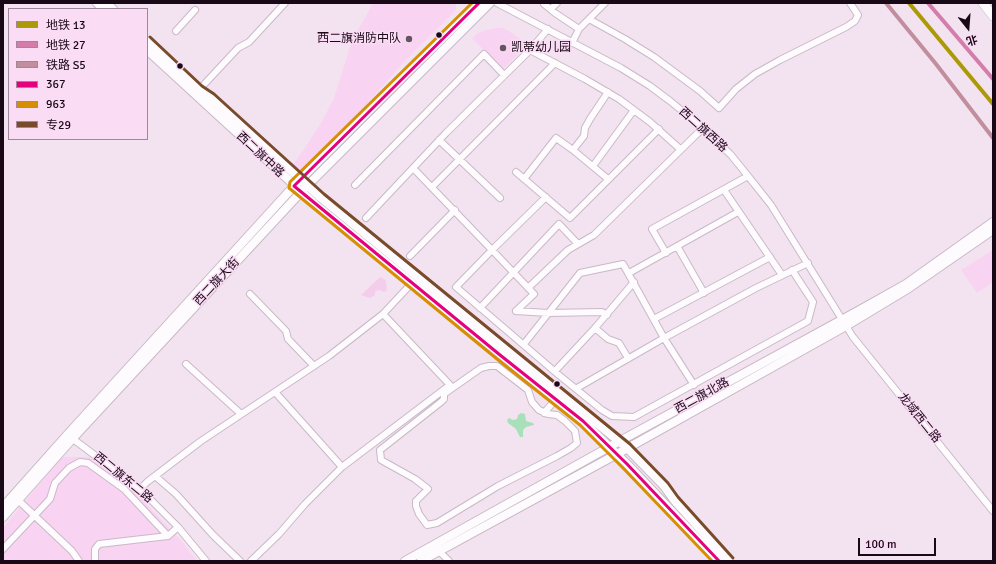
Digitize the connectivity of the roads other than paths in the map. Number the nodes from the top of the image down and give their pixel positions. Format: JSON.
{"nodes":[{"id":1,"x":285,"y":3,"type":"edge"},
{"id":2,"x":479,"y":3,"type":"edge"},
{"id":3,"x":490,"y":3,"type":"edge"},
{"id":4,"x":497,"y":3,"type":"edge"},
{"id":5,"x":557,"y":3,"type":"edge"},
{"id":6,"x":605,"y":3,"type":"edge"},
{"id":7,"x":850,"y":3,"type":"edge"},
{"id":8,"x":983,"y":3,"type":"edge"},
{"id":9,"x":544,"y":4,"type":"edge"},
{"id":10,"x":551,"y":9,"type":"junction"},
{"id":11,"x":195,"y":10,"type":"dead end"},
{"id":12,"x":993,"y":16,"type":"edge"},
{"id":13,"x":589,"y":19,"type":"junction"},
{"id":14,"x":548,"y":29,"type":"junction"},
{"id":15,"x":578,"y":29,"type":"junction"},
{"id":16,"x":176,"y":31,"type":"dead end"},
{"id":17,"x":148,"y":42,"type":"edge"},
{"id":18,"x":572,"y":43,"type":"junction"},
{"id":19,"x":530,"y":50,"type":"junction"},
{"id":20,"x":148,"y":51,"type":"edge"},
{"id":21,"x":556,"y":64,"type":"junction"},
{"id":22,"x":504,"y":75,"type":"junction"},
{"id":23,"x":197,"y":92,"type":"junction"},
{"id":24,"x":608,"y":92,"type":"junction"},
{"id":25,"x":634,"y":110,"type":"junction"},
{"id":26,"x":703,"y":128,"type":"junction"},
{"id":27,"x":658,"y":129,"type":"junction"},
{"id":28,"x":440,"y":140,"type":"junction"},
{"id":29,"x":680,"y":149,"type":"junction"},
{"id":30,"x":573,"y":150,"type":"junction"},
{"id":31,"x":460,"y":159,"type":"junction"},
{"id":32,"x":593,"y":166,"type":"junction"},
{"id":33,"x":413,"y":168,"type":"junction"},
{"id":34,"x":516,"y":172,"type":"dead end"},
{"id":35,"x":748,"y":176,"type":"junction"},
{"id":36,"x":524,"y":179,"type":"junction"},
{"id":37,"x":608,"y":179,"type":"junction"},
{"id":38,"x":304,"y":183,"type":"junction"},
{"id":39,"x":355,"y":185,"type":"dead end"},
{"id":40,"x":432,"y":187,"type":"junction"},
{"id":41,"x":298,"y":189,"type":"junction"},
{"id":42,"x":724,"y":190,"type":"junction"},
{"id":43,"x":546,"y":197,"type":"junction"},
{"id":44,"x":500,"y":198,"type":"dead end"},
{"id":45,"x":455,"y":210,"type":"junction"},
{"id":46,"x":738,"y":212,"type":"junction"},
{"id":47,"x":366,"y":218,"type":"dead end"},
{"id":48,"x":993,"y":222,"type":"edge"},
{"id":49,"x":993,"y":230,"type":"edge"},
{"id":50,"x":578,"y":244,"type":"junction"},
{"id":51,"x":677,"y":246,"type":"junction"},
{"id":52,"x":492,"y":250,"type":"junction"},
{"id":53,"x":666,"y":253,"type":"junction"},
{"id":54,"x":410,"y":256,"type":"dead end"},
{"id":55,"x":770,"y":257,"type":"junction"},
{"id":56,"x":808,"y":263,"type":"junction"},
{"id":57,"x":792,"y":270,"type":"junction"},
{"id":58,"x":514,"y":272,"type":"junction"},
{"id":59,"x":629,"y":273,"type":"junction"},
{"id":60,"x":782,"y":275,"type":"junction"},
{"id":61,"x":634,"y":282,"type":"junction"},
{"id":62,"x":412,"y":283,"type":"junction"},
{"id":63,"x":528,"y":288,"type":"junction"},
{"id":64,"x":704,"y":293,"type":"junction"},
{"id":65,"x":250,"y":294,"type":"dead end"},
{"id":66,"x":480,"y":308,"type":"junction"},
{"id":67,"x":548,"y":313,"type":"junction"},
{"id":68,"x":383,"y":314,"type":"junction"},
{"id":69,"x":606,"y":315,"type":"junction"},
{"id":70,"x":654,"y":320,"type":"junction"},
{"id":71,"x":844,"y":323,"type":"junction"},
{"id":72,"x":595,"y":328,"type":"junction"},
{"id":73,"x":664,"y":338,"type":"junction"},
{"id":74,"x":524,"y":344,"type":"junction"},
{"id":75,"x":628,"y":358,"type":"junction"},
{"id":76,"x":186,"y":364,"type":"dead end"},
{"id":77,"x":314,"y":366,"type":"junction"},
{"id":78,"x":554,"y":371,"type":"junction"},
{"id":79,"x":694,"y":385,"type":"junction"},
{"id":80,"x":577,"y":388,"type":"junction"},
{"id":81,"x":275,"y":392,"type":"junction"},
{"id":82,"x":556,"y":399,"type":"junction"},
{"id":83,"x":544,"y":413,"type":"junction"},
{"id":84,"x":241,"y":414,"type":"junction"},
{"id":85,"x":70,"y":436,"type":"junction"},
{"id":86,"x":620,"y":441,"type":"junction"},
{"id":87,"x":610,"y":447,"type":"junction"},
{"id":88,"x":627,"y":448,"type":"junction"},
{"id":89,"x":617,"y":454,"type":"junction"},
{"id":90,"x":342,"y":467,"type":"junction"},
{"id":91,"x":155,"y":476,"type":"junction"},
{"id":92,"x":140,"y":489,"type":"junction"},
{"id":93,"x":18,"y":500,"type":"junction"},
{"id":94,"x":3,"y":507,"type":"edge"},
{"id":95,"x":993,"y":511,"type":"edge"},
{"id":96,"x":35,"y":515,"type":"junction"},
{"id":97,"x":3,"y":517,"type":"edge"},
{"id":98,"x":178,"y":527,"type":"junction"},
{"id":99,"x":168,"y":536,"type":"junction"},
{"id":100,"x":3,"y":549,"type":"edge"},
{"id":101,"x":439,"y":551,"type":"junction"},
{"id":102,"x":79,"y":561,"type":"edge"},
{"id":103,"x":93,"y":561,"type":"edge"},
{"id":104,"x":206,"y":561,"type":"edge"},
{"id":105,"x":240,"y":561,"type":"edge"},
{"id":106,"x":251,"y":561,"type":"edge"},
{"id":107,"x":405,"y":561,"type":"edge"},
{"id":108,"x":421,"y":561,"type":"edge"},
{"id":109,"x":449,"y":561,"type":"edge"},
{"id":110,"x":718,"y":561,"type":"edge"},
{"id":111,"x":729,"y":561,"type":"edge"}],
"edges":[{"from":1,"to":23,"type":"street"},
{"from":2,"to":38,"type":"main road","name":"西二旗大街"},
{"from":3,"to":38,"type":"main road","name":"西二旗大街"},
{"from":4,"to":14,"type":"street","name":"西二旗西路"},
{"from":5,"to":10,"type":"street"},
{"from":6,"to":13,"type":"street"},
{"from":7,"to":13,"type":"street"},
{"from":8,"to":12,"type":"highway"},
{"from":9,"to":10,"type":"street"},
{"from":10,"to":15,"type":"street"},
{"from":11,"to":16,"type":"street"},
{"from":13,"to":15,"type":"street"},
{"from":14,"to":18,"type":"street","name":"西二旗西路"},
{"from":14,"to":19,"type":"street"},
{"from":15,"to":18,"type":"street"},
{"from":17,"to":23,"type":"main road","name":"西二旗中路"},
{"from":18,"to":26,"type":"street","name":"西二旗西路"},
{"from":19,"to":21,"type":"street"},
{"from":19,"to":22,"type":"street"},
{"from":20,"to":23,"type":"main road","name":"西二旗中路"},
{"from":21,"to":24,"type":"street"},
{"from":21,"to":31,"type":"street"},
{"from":22,"to":28,"type":"street"},
{"from":22,"to":39,"type":"street"},
{"from":23,"to":38,"type":"main road","name":"西二旗中路"},
{"from":23,"to":41,"type":"main road","name":"西二旗中路"},
{"from":24,"to":25,"type":"street"},
{"from":24,"to":30,"type":"street"},
{"from":25,"to":27,"type":"street"},
{"from":25,"to":32,"type":"street"},
{"from":26,"to":29,"type":"street"},
{"from":26,"to":35,"type":"street","name":"西二旗西路"},
{"from":27,"to":29,"type":"street"},
{"from":27,"to":37,"type":"street"},
{"from":28,"to":31,"type":"street"},
{"from":28,"to":33,"type":"street"},
{"from":29,"to":50,"type":"street"},
{"from":30,"to":32,"type":"street"},
{"from":30,"to":36,"type":"street"},
{"from":31,"to":40,"type":"street"},
{"from":31,"to":44,"type":"street"},
{"from":32,"to":37,"type":"street"},
{"from":33,"to":40,"type":"street"},
{"from":33,"to":47,"type":"street"},
{"from":34,"to":36,"type":"street"},
{"from":35,"to":42,"type":"street"},
{"from":35,"to":56,"type":"street","name":"西二旗西路"},
{"from":36,"to":43,"type":"street"},
{"from":37,"to":43,"type":"street"},
{"from":38,"to":41,"type":"main road","name":"西二旗大街"},
{"from":38,"to":86,"type":"main road","name":"西二旗中路"},
{"from":40,"to":45,"type":"street"},
{"from":41,"to":62,"type":"main road","name":"西二旗中路"},
{"from":41,"to":85,"type":"main road","name":"西二旗大街"},
{"from":42,"to":46,"type":"street"},
{"from":42,"to":53,"type":"street"},
{"from":43,"to":52,"type":"street"},
{"from":45,"to":52,"type":"street"},
{"from":45,"to":54,"type":"street"},
{"from":46,"to":51,"type":"street"},
{"from":46,"to":55,"type":"street"},
{"from":48,"to":71,"type":"main road","name":"西二旗北路"},
{"from":49,"to":71,"type":"main road","name":"西二旗北路"},
{"from":50,"to":58,"type":"street"},
{"from":50,"to":63,"type":"street"},
{"from":51,"to":53,"type":"street"},
{"from":51,"to":64,"type":"street"},
{"from":52,"to":58,"type":"street"},
{"from":52,"to":66,"type":"street"},
{"from":53,"to":59,"type":"street"},
{"from":55,"to":60,"type":"street"},
{"from":55,"to":64,"type":"street"},
{"from":56,"to":57,"type":"street"},
{"from":56,"to":71,"type":"street","name":"西二旗西路"},
{"from":57,"to":60,"type":"street"},
{"from":57,"to":79,"type":"street"},
{"from":58,"to":63,"type":"street"},
{"from":58,"to":66,"type":"street"},
{"from":59,"to":61,"type":"street"},
{"from":59,"to":67,"type":"street"},
{"from":60,"to":73,"type":"street"},
{"from":61,"to":69,"type":"street"},
{"from":61,"to":70,"type":"street"},
{"from":62,"to":68,"type":"street"},
{"from":62,"to":82,"type":"main road","name":"西二旗中路"},
{"from":63,"to":67,"type":"street"},
{"from":64,"to":70,"type":"street"},
{"from":65,"to":77,"type":"street"},
{"from":66,"to":74,"type":"street"},
{"from":67,"to":69,"type":"street"},
{"from":67,"to":74,"type":"street"},
{"from":68,"to":77,"type":"street"},
{"from":68,"to":90,"type":"street"},
{"from":69,"to":72,"type":"street"},
{"from":70,"to":73,"type":"street"},
{"from":71,"to":86,"type":"main road","name":"西二旗北路"},
{"from":71,"to":88,"type":"main road","name":"西二旗北路"},
{"from":71,"to":95,"type":"street","name":"龙域西二路"},
{"from":72,"to":75,"type":"street"},
{"from":72,"to":78,"type":"street"},
{"from":73,"to":75,"type":"street"},
{"from":73,"to":79,"type":"street"},
{"from":74,"to":78,"type":"street"},
{"from":75,"to":80,"type":"street"},
{"from":76,"to":84,"type":"street"},
{"from":77,"to":81,"type":"street"},
{"from":78,"to":80,"type":"street"},
{"from":79,"to":80,"type":"street"},
{"from":81,"to":84,"type":"street"},
{"from":81,"to":90,"type":"street"},
{"from":82,"to":83,"type":"street"},
{"from":82,"to":87,"type":"main road","name":"西二旗中路"},
{"from":83,"to":83,"type":"street"},
{"from":84,"to":91,"type":"street"},
{"from":85,"to":92,"type":"street","name":"西二旗东二路"},
{"from":85,"to":93,"type":"main road","name":"西二旗大街"},
{"from":85,"to":94,"type":"main road","name":"西二旗大街"},
{"from":86,"to":87,"type":"main road","name":"西二旗北路"},
{"from":86,"to":88,"type":"main road","name":"西二旗中路"},
{"from":87,"to":89,"type":"main road","name":"西二旗中路"},
{"from":87,"to":107,"type":"main road","name":"西二旗北路"},
{"from":88,"to":89,"type":"main road","name":"西二旗北路"},
{"from":88,"to":111,"type":"main road","name":"西二旗中路"},
{"from":89,"to":101,"type":"main road","name":"西二旗北路"},
{"from":89,"to":110,"type":"main road","name":"西二旗中路"},
{"from":90,"to":106,"type":"street"},
{"from":91,"to":92,"type":"street"},
{"from":91,"to":105,"type":"street"},
{"from":92,"to":98,"type":"street","name":"西二旗东二路"},
{"from":93,"to":96,"type":"street"},
{"from":93,"to":97,"type":"main road","name":"西二旗大街"},
{"from":96,"to":99,"type":"street"},
{"from":96,"to":100,"type":"street"},
{"from":96,"to":102,"type":"street"},
{"from":98,"to":99,"type":"street"},
{"from":98,"to":104,"type":"street","name":"西二旗东二路"},
{"from":99,"to":103,"type":"street"},
{"from":101,"to":108,"type":"main road","name":"西二旗北路"},
{"from":101,"to":109,"type":"street"}]}
